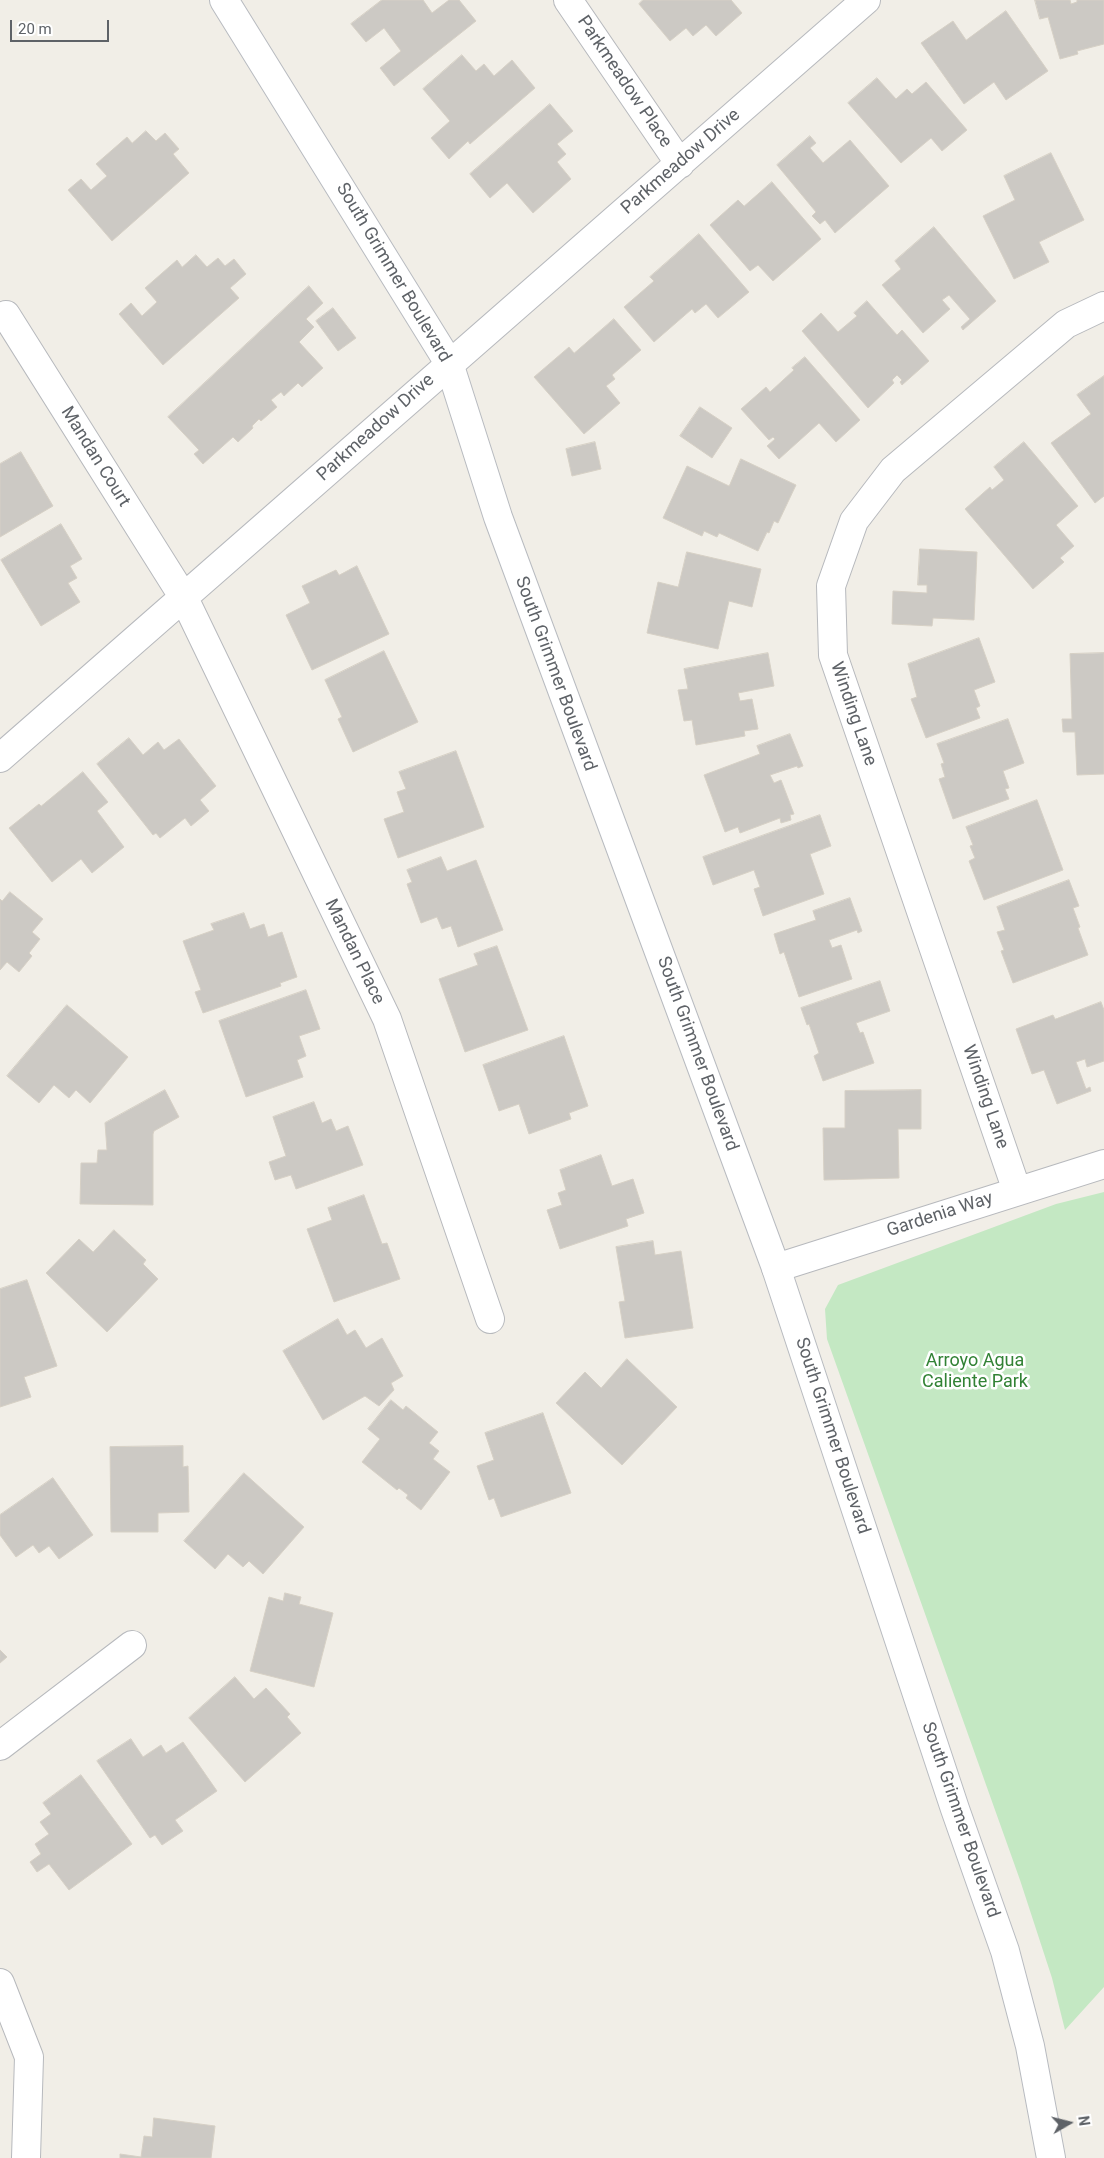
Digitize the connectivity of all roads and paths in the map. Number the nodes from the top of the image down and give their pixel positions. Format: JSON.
{"nodes":[{"id":1,"x":224,"y":0,"type":"edge"},
{"id":2,"x":568,"y":0,"type":"edge"},
{"id":3,"x":866,"y":0,"type":"edge"},
{"id":4,"x":680,"y":164,"type":"junction"},
{"id":5,"x":1104,"y":306,"type":"edge"},
{"id":6,"x":6,"y":315,"type":"dead end"},
{"id":7,"x":449,"y":363,"type":"junction"},
{"id":8,"x":184,"y":598,"type":"junction"},
{"id":9,"x":0,"y":758,"type":"edge"},
{"id":10,"x":1104,"y":1164,"type":"edge"},
{"id":11,"x":1017,"y":1190,"type":"junction"},
{"id":12,"x":776,"y":1268,"type":"junction"},
{"id":13,"x":490,"y":1319,"type":"dead end"},
{"id":14,"x":132,"y":1645,"type":"dead end"},
{"id":15,"x":0,"y":1746,"type":"edge"},
{"id":16,"x":0,"y":1983,"type":"edge"},
{"id":17,"x":26,"y":2158,"type":"edge"},
{"id":18,"x":1051,"y":2158,"type":"edge"}],
"edges":[{"from":1,"to":7,"type":"street","name":"South Grimmer Boulevard"},
{"from":2,"to":4,"type":"street","name":"Parkmeadow Place"},
{"from":3,"to":4,"type":"street","name":"Parkmeadow Drive"},
{"from":4,"to":7,"type":"street","name":"Parkmeadow Drive"},
{"from":5,"to":11,"type":"street","name":"Winding Lane"},
{"from":6,"to":8,"type":"street","name":"Mandan Court"},
{"from":7,"to":8,"type":"street","name":"Parkmeadow Drive"},
{"from":7,"to":12,"type":"street","name":"South Grimmer Boulevard"},
{"from":8,"to":9,"type":"street","name":"Parkmeadow Drive"},
{"from":8,"to":13,"type":"street","name":"Mandan Place"},
{"from":10,"to":11,"type":"street","name":"Gardenia Way"},
{"from":11,"to":12,"type":"street","name":"Gardenia Way"},
{"from":12,"to":18,"type":"street","name":"South Grimmer Boulevard"},
{"from":14,"to":15,"type":"street"},
{"from":16,"to":17,"type":"street"}]}
